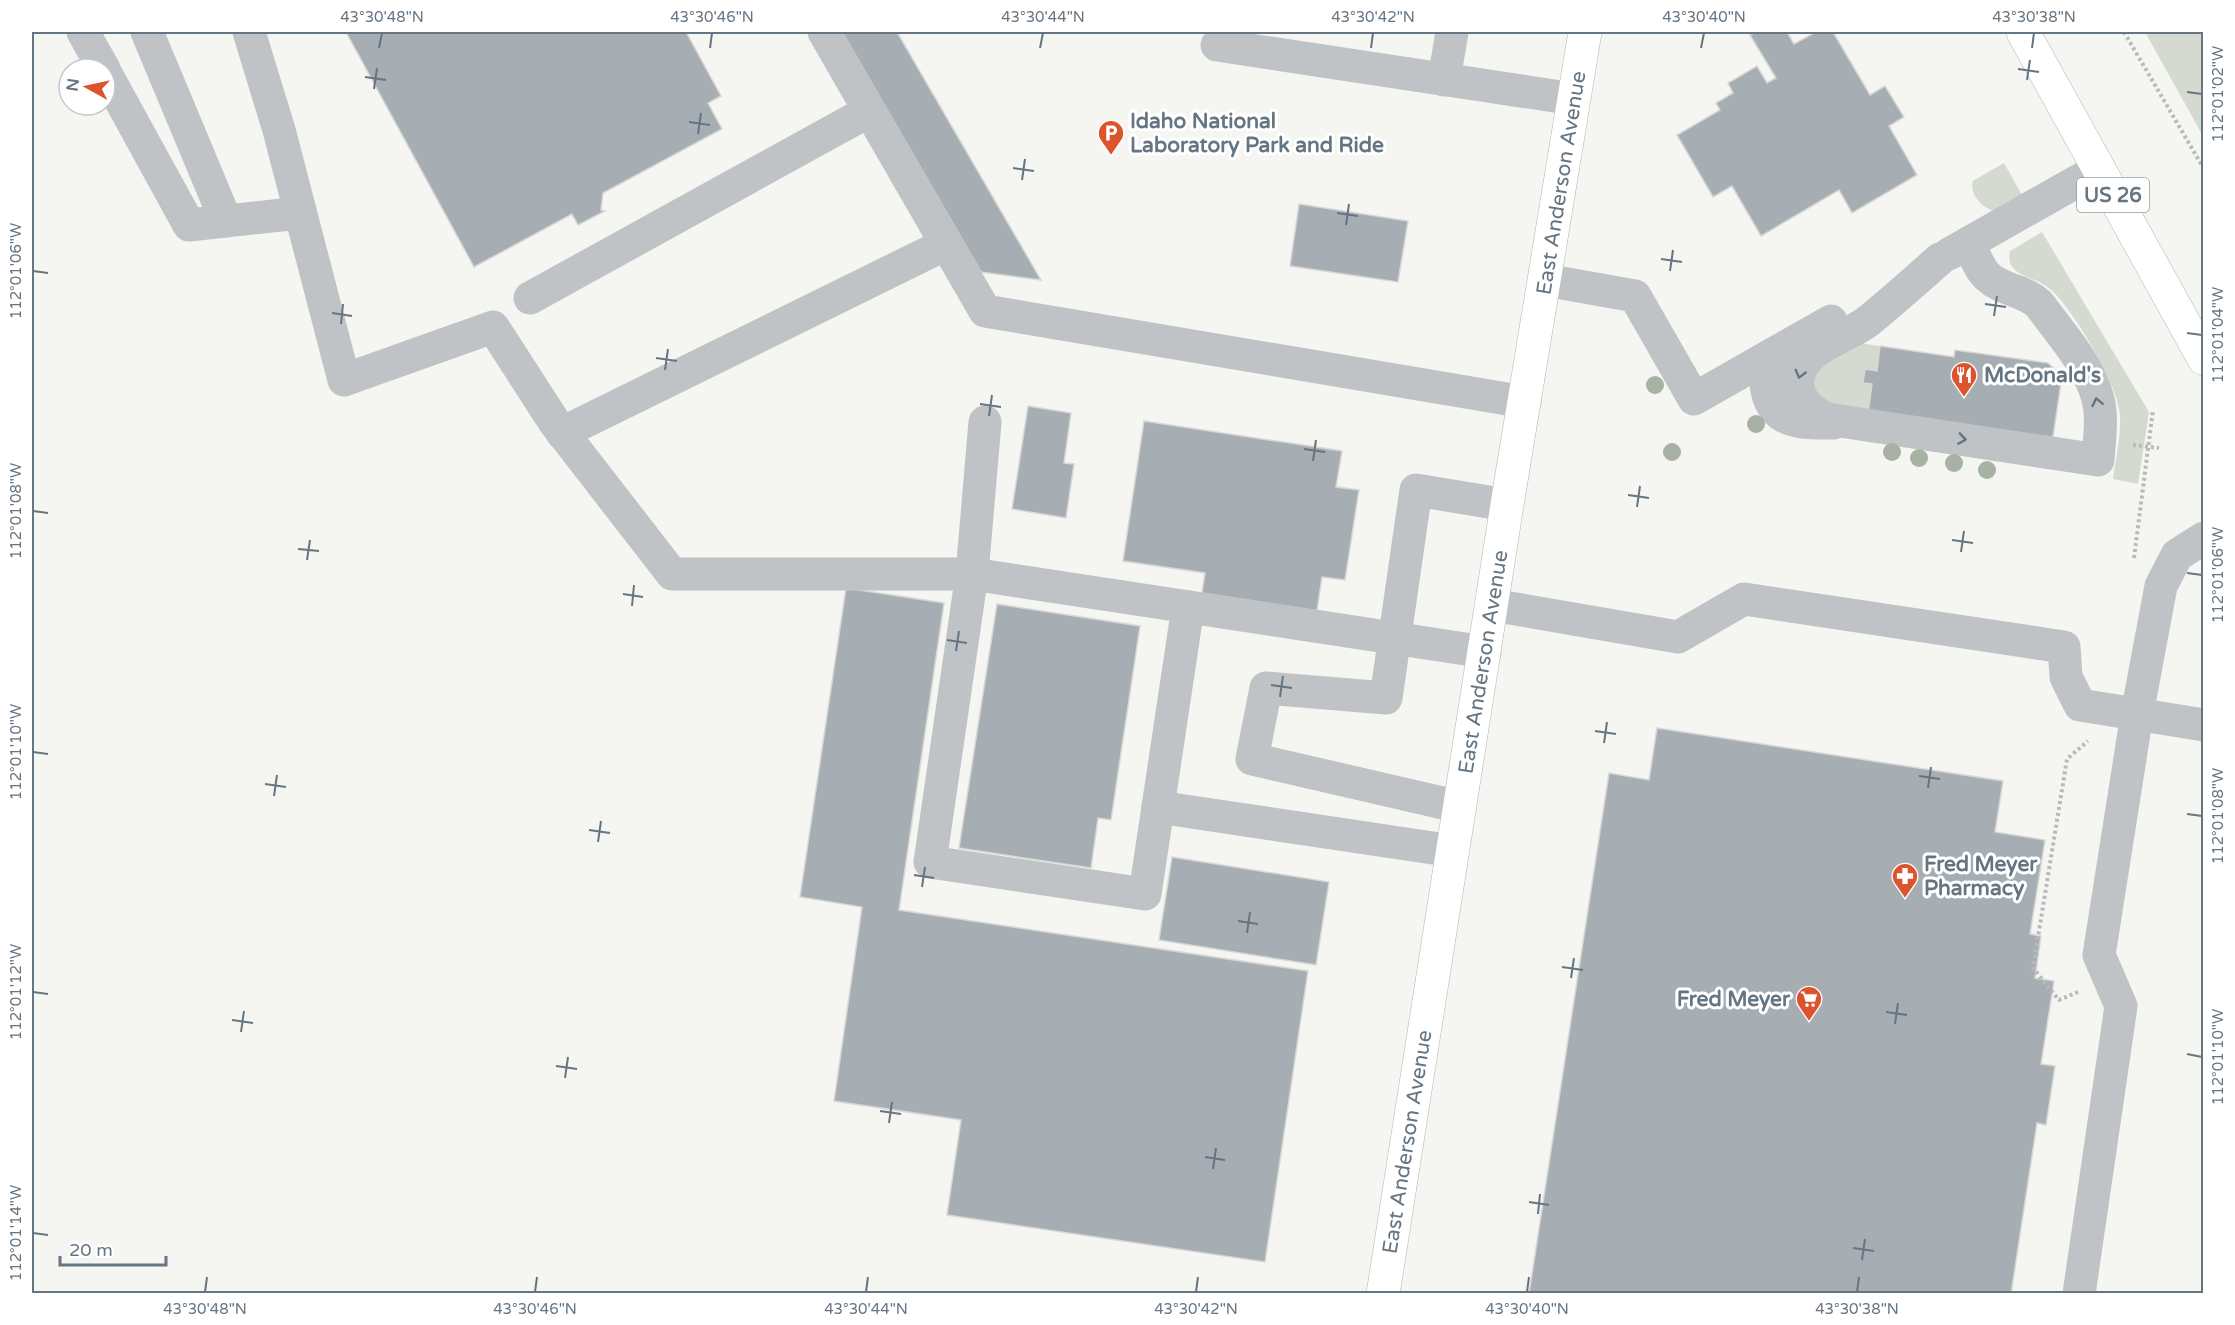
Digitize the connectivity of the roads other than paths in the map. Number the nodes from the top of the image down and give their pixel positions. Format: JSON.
{"nodes":[{"id":1,"x":83,"y":32,"type":"edge"},
{"id":2,"x":147,"y":32,"type":"edge"},
{"id":3,"x":249,"y":32,"type":"edge"},
{"id":4,"x":824,"y":32,"type":"edge"},
{"id":5,"x":1452,"y":32,"type":"edge"},
{"id":6,"x":1585,"y":32,"type":"edge"},
{"id":7,"x":2023,"y":32,"type":"edge"},
{"id":8,"x":1294,"y":44,"type":"edge"},
{"id":9,"x":1217,"y":45,"type":"dead end"},
{"id":10,"x":97,"y":57,"type":"edge"},
{"id":11,"x":1444,"y":80,"type":"junction"},
{"id":12,"x":117,"y":94,"type":"edge"},
{"id":13,"x":1574,"y":99,"type":"junction"},
{"id":14,"x":869,"y":111,"type":"junction"},
{"id":15,"x":2099,"y":170,"type":"junction"},
{"id":16,"x":300,"y":213,"type":"junction"},
{"id":17,"x":226,"y":221,"type":"junction"},
{"id":18,"x":1969,"y":243,"type":"junction"},
{"id":19,"x":946,"y":244,"type":"junction"},
{"id":20,"x":1940,"y":259,"type":"junction"},
{"id":21,"x":1545,"y":280,"type":"junction"},
{"id":22,"x":530,"y":298,"type":"dead end"},
{"id":23,"x":1792,"y":343,"type":"junction"},
{"id":24,"x":2204,"y":359,"type":"edge"},
{"id":25,"x":1525,"y":402,"type":"junction"},
{"id":26,"x":985,"y":422,"type":"dead end"},
{"id":27,"x":1866,"y":424,"type":"junction"},
{"id":28,"x":562,"y":433,"type":"junction"},
{"id":29,"x":1507,"y":505,"type":"junction"},
{"id":30,"x":2204,"y":538,"type":"edge"},
{"id":31,"x":972,"y":574,"type":"junction"},
{"id":32,"x":1492,"y":605,"type":"junction"},
{"id":33,"x":1188,"y":607,"type":"junction"},
{"id":34,"x":1395,"y":640,"type":"junction"},
{"id":35,"x":1485,"y":652,"type":"junction"},
{"id":36,"x":2137,"y":714,"type":"junction"},
{"id":37,"x":2204,"y":725,"type":"edge"},
{"id":38,"x":1158,"y":807,"type":"junction"},
{"id":39,"x":1460,"y":807,"type":"junction"},
{"id":40,"x":1453,"y":851,"type":"junction"},
{"id":41,"x":1383,"y":1293,"type":"edge"},
{"id":42,"x":2079,"y":1293,"type":"edge"}],
"edges":[{"from":1,"to":10,"type":"lane"},
{"from":2,"to":17,"type":"lane"},
{"from":3,"to":16,"type":"lane"},
{"from":4,"to":14,"type":"lane"},
{"from":5,"to":11,"type":"lane"},
{"from":6,"to":13,"type":"main road","name":"East Anderson Avenue"},
{"from":7,"to":15,"type":"main road","number":"US 26"},
{"from":8,"to":9,"type":"lane"},
{"from":8,"to":11,"type":"lane"},
{"from":11,"to":13,"type":"lane"},
{"from":12,"to":17,"type":"lane"},
{"from":13,"to":21,"type":"main road","name":"East Anderson Avenue"},
{"from":14,"to":19,"type":"lane"},
{"from":14,"to":22,"type":"lane"},
{"from":15,"to":18,"type":"lane"},
{"from":15,"to":24,"type":"main road","number":"US 26"},
{"from":16,"to":17,"type":"lane"},
{"from":16,"to":28,"type":"lane"},
{"from":18,"to":20,"type":"lane"},
{"from":27,"to":18,"type":"lane","one_way":true},
{"from":19,"to":25,"type":"lane"},
{"from":19,"to":28,"type":"lane"},
{"from":20,"to":23,"type":"lane"},
{"from":20,"to":27,"type":"lane","one_way":true},
{"from":21,"to":23,"type":"lane"},
{"from":21,"to":25,"type":"main road","name":"East Anderson Avenue"},
{"from":23,"to":27,"type":"lane"},
{"from":25,"to":29,"type":"main road","name":"East Anderson Avenue"},
{"from":26,"to":31,"type":"lane"},
{"from":28,"to":31,"type":"lane"},
{"from":29,"to":32,"type":"main road","name":"East Anderson Avenue"},
{"from":29,"to":34,"type":"lane"},
{"from":30,"to":36,"type":"lane"},
{"from":31,"to":33,"type":"lane"},
{"from":31,"to":38,"type":"lane"},
{"from":32,"to":35,"type":"main road","name":"East Anderson Avenue"},
{"from":32,"to":36,"type":"lane"},
{"from":33,"to":34,"type":"lane"},
{"from":33,"to":38,"type":"lane"},
{"from":34,"to":35,"type":"lane"},
{"from":34,"to":39,"type":"lane"},
{"from":35,"to":39,"type":"main road","name":"East Anderson Avenue"},
{"from":36,"to":37,"type":"lane"},
{"from":36,"to":42,"type":"lane"},
{"from":38,"to":40,"type":"lane"},
{"from":39,"to":40,"type":"main road","name":"East Anderson Avenue"},
{"from":40,"to":41,"type":"main road","name":"East Anderson Avenue"}]}
